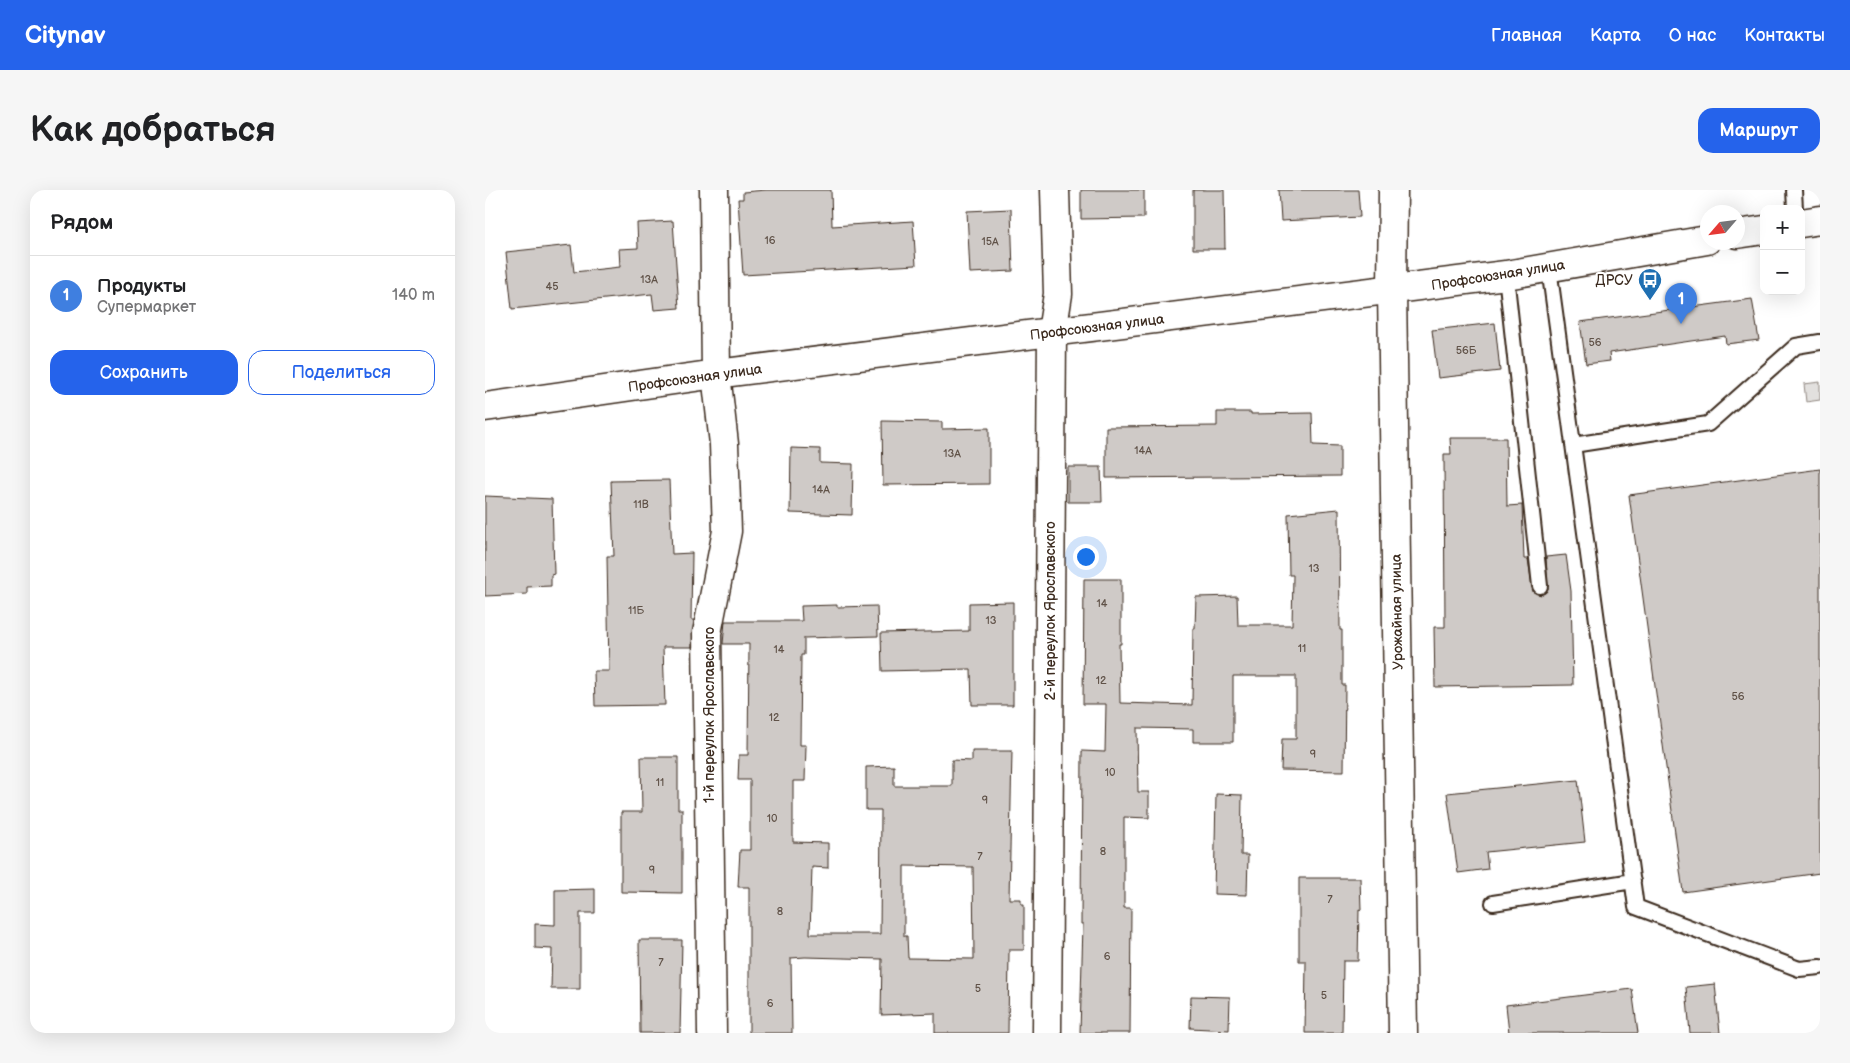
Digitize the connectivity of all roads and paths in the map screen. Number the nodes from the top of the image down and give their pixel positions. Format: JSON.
{"nodes":[{"id":1,"x":714,"y":190,"type":"edge"},
{"id":2,"x":1055,"y":190,"type":"edge"},
{"id":3,"x":1393,"y":190,"type":"edge"},
{"id":4,"x":1794,"y":190,"type":"edge"},
{"id":5,"x":1795,"y":205,"type":"edge"},
{"id":6,"x":1820,"y":220,"type":"edge"},
{"id":7,"x":1805,"y":222,"type":"edge"},
{"id":8,"x":1760,"y":231,"type":"edge"},
{"id":9,"x":1745,"y":233,"type":"edge"},
{"id":10,"x":1700,"y":241,"type":"edge"},
{"id":11,"x":1549,"y":268,"type":"junction"},
{"id":12,"x":1505,"y":275,"type":"junction"},
{"id":13,"x":1392,"y":290,"type":"junction"},
{"id":14,"x":1052,"y":332,"type":"junction"},
{"id":15,"x":1820,"y":342,"type":"edge"},
{"id":16,"x":716,"y":374,"type":"junction"},
{"id":17,"x":485,"y":406,"type":"edge"},
{"id":18,"x":1573,"y":445,"type":"junction"},
{"id":19,"x":1540,"y":586,"type":"dead end"},
{"id":20,"x":1633,"y":881,"type":"junction"},
{"id":21,"x":1493,"y":902,"type":"dead end"},
{"id":22,"x":1820,"y":967,"type":"edge"},
{"id":23,"x":712,"y":1033,"type":"edge"},
{"id":24,"x":1047,"y":1033,"type":"edge"},
{"id":25,"x":1403,"y":1033,"type":"edge"}],
"edges":[{"from":1,"to":16,"type":"street","name":"1-й переулок Ярославского"},
{"from":2,"to":14,"type":"street","name":"2-й переулок Ярославского"},
{"from":3,"to":13,"type":"street","name":"Урожайная улица"},
{"from":4,"to":5,"type":"lane"},
{"from":6,"to":7,"type":"street"},
{"from":8,"to":9,"type":"street"},
{"from":10,"to":11,"type":"street","name":"Профсоюзная улица"},
{"from":11,"to":12,"type":"street","name":"Профсоюзная улица"},
{"from":11,"to":18,"type":"lane"},
{"from":12,"to":13,"type":"street","name":"Профсоюзная улица"},
{"from":12,"to":19,"type":"lane"},
{"from":13,"to":14,"type":"street","name":"Профсоюзная улица"},
{"from":13,"to":25,"type":"street","name":"Урожайная улица"},
{"from":14,"to":16,"type":"street","name":"Профсоюзная улица"},
{"from":14,"to":24,"type":"street","name":"2-й переулок Ярославского"},
{"from":15,"to":18,"type":"lane"},
{"from":16,"to":17,"type":"street","name":"Профсоюзная улица"},
{"from":16,"to":23,"type":"street","name":"1-й переулок Ярославского"},
{"from":18,"to":20,"type":"lane"},
{"from":20,"to":21,"type":"lane"},
{"from":20,"to":22,"type":"lane"}]}
